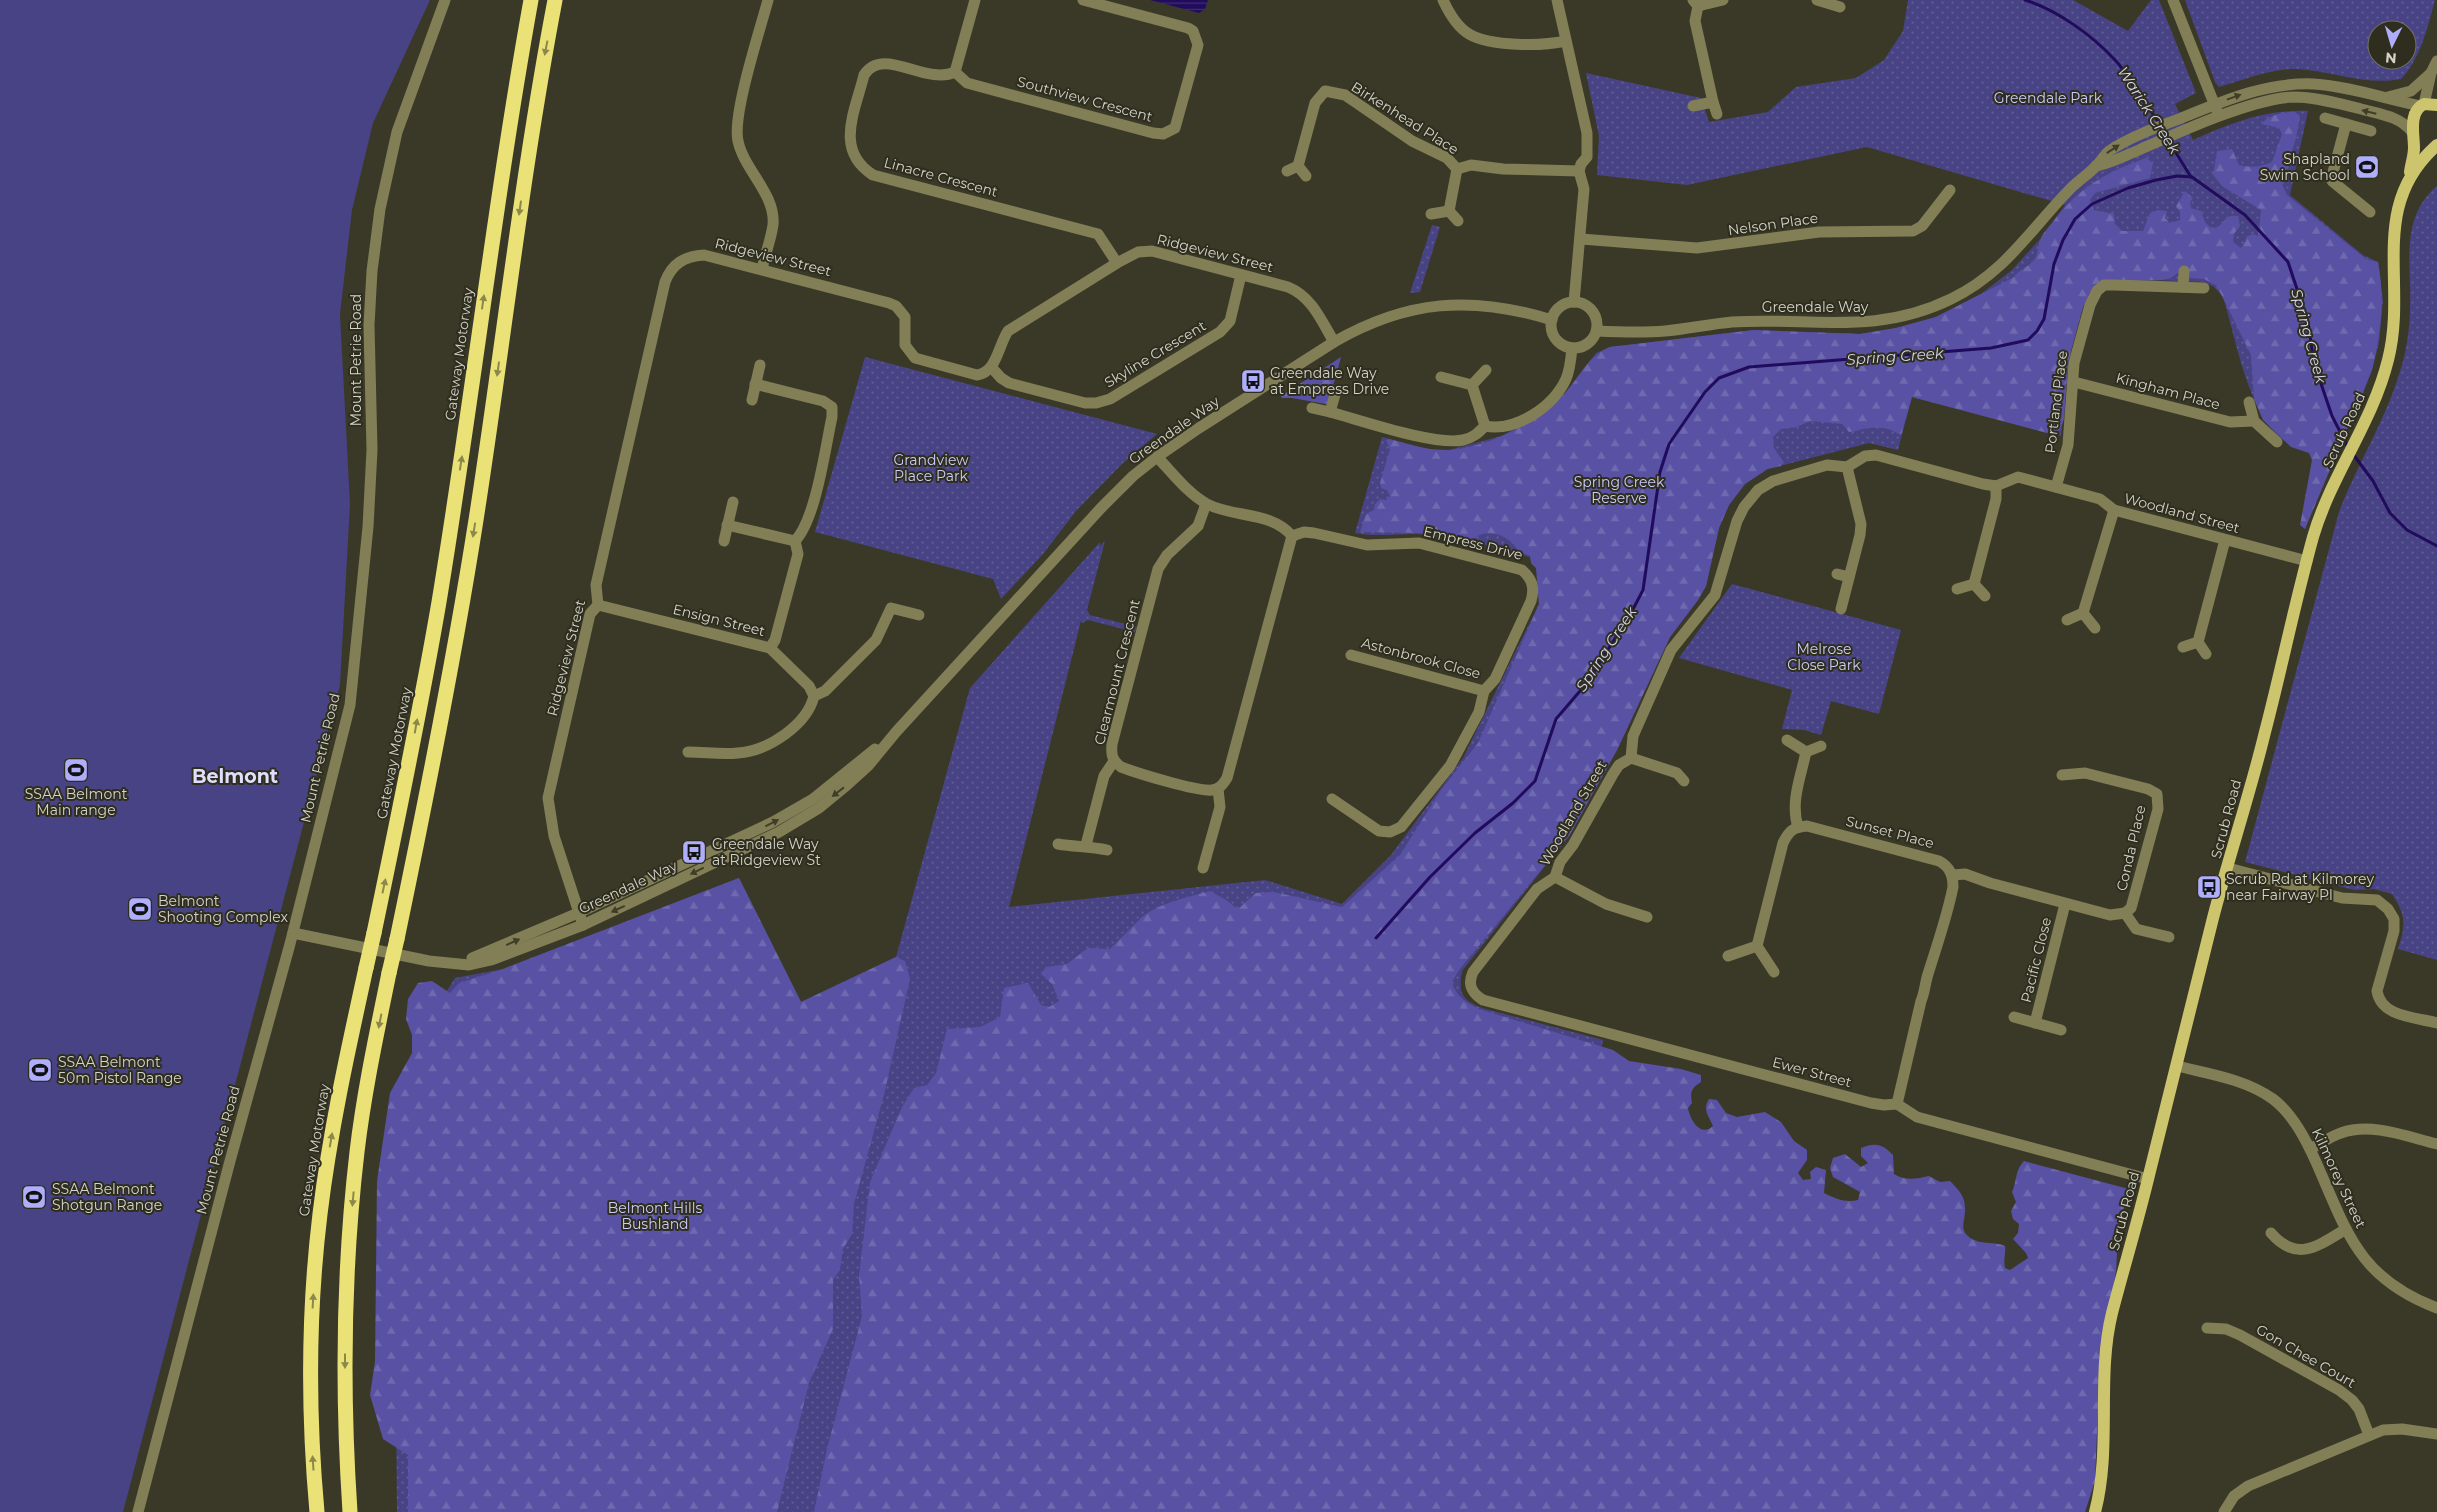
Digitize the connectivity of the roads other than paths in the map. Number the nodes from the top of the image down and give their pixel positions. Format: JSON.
{"nodes":[{"id":1,"x":445,"y":0,"type":"edge"},
{"id":2,"x":530,"y":0,"type":"edge"},
{"id":3,"x":555,"y":0,"type":"edge"},
{"id":4,"x":768,"y":0,"type":"edge"},
{"id":5,"x":975,"y":0,"type":"edge"},
{"id":6,"x":1083,"y":0,"type":"edge"},
{"id":7,"x":1443,"y":0,"type":"edge"},
{"id":8,"x":1558,"y":0,"type":"edge"},
{"id":9,"x":1723,"y":0,"type":"edge"},
{"id":10,"x":1817,"y":0,"type":"edge"},
{"id":11,"x":2173,"y":0,"type":"edge"},
{"id":12,"x":1696,"y":3,"type":"edge"},
{"id":13,"x":1840,"y":7,"type":"dead end"},
{"id":14,"x":1566,"y":41,"type":"junction"},
{"id":15,"x":2437,"y":61,"type":"edge"},
{"id":16,"x":955,"y":72,"type":"junction"},
{"id":17,"x":2431,"y":73,"type":"junction"},
{"id":18,"x":2382,"y":98,"type":"junction"},
{"id":19,"x":1713,"y":102,"type":"junction"},
{"id":20,"x":2214,"y":104,"type":"junction"},
{"id":21,"x":2427,"y":105,"type":"edge"},
{"id":22,"x":1693,"y":106,"type":"dead end"},
{"id":23,"x":1716,"y":114,"type":"dead end"},
{"id":24,"x":2219,"y":118,"type":"junction"},
{"id":25,"x":2325,"y":118,"type":"dead end"},
{"id":26,"x":2346,"y":124,"type":"junction"},
{"id":27,"x":2371,"y":130,"type":"dead end"},
{"id":28,"x":2413,"y":136,"type":"junction"},
{"id":29,"x":2436,"y":145,"type":"edge"},
{"id":30,"x":2096,"y":166,"type":"junction"},
{"id":31,"x":1457,"y":169,"type":"junction"},
{"id":32,"x":1579,"y":171,"type":"junction"},
{"id":33,"x":2410,"y":174,"type":"junction"},
{"id":34,"x":1306,"y":176,"type":"dead end"},
{"id":35,"x":1950,"y":190,"type":"dead end"},
{"id":36,"x":1449,"y":211,"type":"junction"},
{"id":37,"x":2370,"y":212,"type":"dead end"},
{"id":38,"x":1431,"y":214,"type":"dead end"},
{"id":39,"x":1458,"y":221,"type":"dead end"},
{"id":40,"x":1581,"y":239,"type":"junction"},
{"id":41,"x":1116,"y":263,"type":"junction"},
{"id":42,"x":762,"y":269,"type":"junction"},
{"id":43,"x":2184,"y":271,"type":"dead end"},
{"id":44,"x":1241,"y":274,"type":"junction"},
{"id":45,"x":2183,"y":287,"type":"junction"},
{"id":46,"x":2204,"y":288,"type":"dead end"},
{"id":47,"x":1574,"y":302,"type":"junction"},
{"id":48,"x":1552,"y":320,"type":"junction"},
{"id":49,"x":1597,"y":330,"type":"junction"},
{"id":50,"x":1334,"y":342,"type":"junction"},
{"id":51,"x":1572,"y":348,"type":"junction"},
{"id":52,"x":760,"y":365,"type":"dead end"},
{"id":53,"x":992,"y":368,"type":"junction"},
{"id":54,"x":1486,"y":370,"type":"dead end"},
{"id":55,"x":1441,"y":377,"type":"dead end"},
{"id":56,"x":2074,"y":382,"type":"junction"},
{"id":57,"x":755,"y":384,"type":"junction"},
{"id":58,"x":1472,"y":385,"type":"junction"},
{"id":59,"x":1336,"y":391,"type":"dead end"},
{"id":60,"x":752,"y":400,"type":"dead end"},
{"id":61,"x":2249,"y":402,"type":"dead end"},
{"id":62,"x":1312,"y":408,"type":"dead end"},
{"id":63,"x":1330,"y":412,"type":"junction"},
{"id":64,"x":2254,"y":421,"type":"junction"},
{"id":65,"x":1485,"y":426,"type":"junction"},
{"id":66,"x":2277,"y":442,"type":"dead end"},
{"id":67,"x":1157,"y":456,"type":"junction"},
{"id":68,"x":1847,"y":467,"type":"junction"},
{"id":69,"x":1996,"y":486,"type":"junction"},
{"id":70,"x":2056,"y":487,"type":"junction"},
{"id":71,"x":733,"y":502,"type":"dead end"},
{"id":72,"x":1206,"y":504,"type":"junction"},
{"id":73,"x":2114,"y":510,"type":"junction"},
{"id":74,"x":727,"y":525,"type":"junction"},
{"id":75,"x":1292,"y":536,"type":"junction"},
{"id":76,"x":2225,"y":540,"type":"junction"},
{"id":77,"x":794,"y":541,"type":"junction"},
{"id":78,"x":724,"y":542,"type":"dead end"},
{"id":79,"x":2307,"y":561,"type":"junction"},
{"id":80,"x":1837,"y":574,"type":"dead end"},
{"id":81,"x":1850,"y":577,"type":"junction"},
{"id":82,"x":1974,"y":584,"type":"junction"},
{"id":83,"x":1957,"y":589,"type":"dead end"},
{"id":84,"x":1985,"y":596,"type":"dead end"},
{"id":85,"x":598,"y":605,"type":"junction"},
{"id":86,"x":1841,"y":609,"type":"dead end"},
{"id":87,"x":2083,"y":612,"type":"junction"},
{"id":88,"x":919,"y":614,"type":"dead end"},
{"id":89,"x":2067,"y":620,"type":"dead end"},
{"id":90,"x":2095,"y":628,"type":"dead end"},
{"id":91,"x":2198,"y":642,"type":"junction"},
{"id":92,"x":770,"y":648,"type":"junction"},
{"id":93,"x":2183,"y":648,"type":"dead end"},
{"id":94,"x":2206,"y":654,"type":"dead end"},
{"id":95,"x":1351,"y":655,"type":"dead end"},
{"id":96,"x":1484,"y":690,"type":"junction"},
{"id":97,"x":814,"y":696,"type":"junction"},
{"id":98,"x":896,"y":732,"type":"junction"},
{"id":99,"x":1787,"y":740,"type":"dead end"},
{"id":100,"x":1821,"y":746,"type":"dead end"},
{"id":101,"x":688,"y":752,"type":"dead end"},
{"id":102,"x":1806,"y":752,"type":"junction"},
{"id":103,"x":1631,"y":758,"type":"junction"},
{"id":104,"x":1114,"y":762,"type":"junction"},
{"id":105,"x":2062,"y":775,"type":"dead end"},
{"id":106,"x":1684,"y":782,"type":"dead end"},
{"id":107,"x":1218,"y":789,"type":"junction"},
{"id":108,"x":1332,"y":799,"type":"dead end"},
{"id":109,"x":1798,"y":826,"type":"junction"},
{"id":110,"x":1058,"y":844,"type":"dead end"},
{"id":111,"x":1086,"y":845,"type":"junction"},
{"id":112,"x":1106,"y":850,"type":"dead end"},
{"id":113,"x":1203,"y":868,"type":"dead end"},
{"id":114,"x":2228,"y":868,"type":"junction"},
{"id":115,"x":1953,"y":875,"type":"junction"},
{"id":116,"x":1555,"y":877,"type":"junction"},
{"id":117,"x":2065,"y":904,"type":"junction"},
{"id":118,"x":2125,"y":913,"type":"junction"},
{"id":119,"x":578,"y":914,"type":"junction"},
{"id":120,"x":1647,"y":917,"type":"dead end"},
{"id":121,"x":583,"y":925,"type":"junction"},
{"id":122,"x":293,"y":933,"type":"junction"},
{"id":123,"x":2169,"y":937,"type":"dead end"},
{"id":124,"x":1757,"y":946,"type":"junction"},
{"id":125,"x":1728,"y":956,"type":"dead end"},
{"id":126,"x":451,"y":964,"type":"junction"},
{"id":127,"x":1774,"y":972,"type":"dead end"},
{"id":128,"x":1470,"y":988,"type":"joint"},
{"id":129,"x":2014,"y":1017,"type":"dead end"},
{"id":130,"x":2035,"y":1023,"type":"junction"},
{"id":131,"x":2437,"y":1023,"type":"edge"},
{"id":132,"x":2061,"y":1030,"type":"dead end"},
{"id":133,"x":2176,"y":1066,"type":"junction"},
{"id":134,"x":1897,"y":1104,"type":"junction"},
{"id":135,"x":2437,"y":1144,"type":"edge"},
{"id":136,"x":2310,"y":1149,"type":"junction"},
{"id":137,"x":2148,"y":1179,"type":"junction"},
{"id":138,"x":2346,"y":1230,"type":"junction"},
{"id":139,"x":2271,"y":1233,"type":"dead end"},
{"id":140,"x":2437,"y":1308,"type":"edge"},
{"id":141,"x":2207,"y":1328,"type":"dead end"},
{"id":142,"x":2369,"y":1434,"type":"junction"},
{"id":143,"x":2437,"y":1434,"type":"edge"},
{"id":144,"x":138,"y":1512,"type":"edge"},
{"id":145,"x":317,"y":1512,"type":"edge"},
{"id":146,"x":350,"y":1512,"type":"edge"},
{"id":147,"x":2095,"y":1512,"type":"edge"},
{"id":148,"x":2224,"y":1512,"type":"edge"}],
"edges":[{"from":1,"to":122,"type":"street","name":"Mount Petrie Road"},
{"from":145,"to":2,"type":"highway","name":"Gateway Motorway","one_way":true,"bridge":true},
{"from":3,"to":146,"type":"highway","one_way":true,"bridge":true},
{"from":4,"to":42,"type":"street"},
{"from":5,"to":16,"type":"street"},
{"from":6,"to":16,"type":"street","name":"Southview Crescent"},
{"from":7,"to":14,"type":"street"},
{"from":8,"to":14,"type":"street"},
{"from":9,"to":12,"type":"street"},
{"from":10,"to":13,"type":"street"},
{"from":11,"to":20,"type":"street"},
{"from":12,"to":19,"type":"street"},
{"from":14,"to":32,"type":"street"},
{"from":15,"to":17,"type":"street"},
{"from":16,"to":41,"type":"street","name":"Linacre Crescent"},
{"from":17,"to":18,"type":"street"},
{"from":17,"to":21,"type":"street"},
{"from":20,"to":18,"type":"street","name":"Greendale Way","one_way":true},
{"from":18,"to":21,"type":"street","name":"Greendale Way"},
{"from":19,"to":22,"type":"street"},
{"from":19,"to":23,"type":"street"},
{"from":20,"to":24,"type":"street"},
{"from":30,"to":20,"type":"street","name":"Greendale Way","one_way":true},
{"from":21,"to":28,"type":"main road","name":"Scrub Road"},
{"from":28,"to":24,"type":"street","name":"Greendale Way","one_way":true},
{"from":24,"to":30,"type":"street","name":"Greendale Way"},
{"from":25,"to":26,"type":"street"},
{"from":26,"to":27,"type":"street"},
{"from":26,"to":37,"type":"street"},
{"from":28,"to":29,"type":"main road"},
{"from":28,"to":33,"type":"main road","name":"Scrub Road"},
{"from":29,"to":33,"type":"main road","name":"Scrub Road"},
{"from":30,"to":49,"type":"street","name":"Greendale Way"},
{"from":31,"to":32,"type":"street","name":"Birkenhead Place"},
{"from":31,"to":34,"type":"street","name":"Birkenhead Place"},
{"from":31,"to":36,"type":"street"},
{"from":32,"to":40,"type":"street"},
{"from":33,"to":79,"type":"main road","name":"Scrub Road"},
{"from":35,"to":40,"type":"street","name":"Nelson Place"},
{"from":36,"to":38,"type":"street"},
{"from":36,"to":39,"type":"street"},
{"from":40,"to":47,"type":"street"},
{"from":41,"to":44,"type":"street","name":"Ridgeview Street"},
{"from":41,"to":53,"type":"street","name":"Ridgeview Street"},
{"from":42,"to":53,"type":"street","name":"Ridgeview Street"},
{"from":42,"to":85,"type":"street","name":"Ridgeview Street"},
{"from":43,"to":45,"type":"street"},
{"from":44,"to":50,"type":"street","name":"Ridgeview Street"},
{"from":44,"to":53,"type":"street","name":"Skyline Crescent"},
{"from":45,"to":46,"type":"street","name":"Portland Place"},
{"from":45,"to":56,"type":"street","name":"Portland Place"},
{"from":47,"to":48,"type":"street"},
{"from":47,"to":49,"type":"street"},
{"from":48,"to":50,"type":"street","name":"Greendale Way"},
{"from":48,"to":51,"type":"street"},
{"from":49,"to":51,"type":"street"},
{"from":50,"to":67,"type":"street","name":"Greendale Way"},
{"from":51,"to":65,"type":"street"},
{"from":52,"to":57,"type":"street"},
{"from":54,"to":58,"type":"street"},
{"from":55,"to":58,"type":"street"},
{"from":56,"to":64,"type":"street","name":"Kingham Place"},
{"from":56,"to":70,"type":"street","name":"Portland Place"},
{"from":57,"to":60,"type":"street"},
{"from":57,"to":77,"type":"street"},
{"from":58,"to":65,"type":"street"},
{"from":59,"to":63,"type":"street"},
{"from":61,"to":64,"type":"street"},
{"from":62,"to":63,"type":"street"},
{"from":63,"to":65,"type":"street"},
{"from":64,"to":66,"type":"street"},
{"from":67,"to":72,"type":"street"},
{"from":67,"to":98,"type":"street","name":"Greendale Way"},
{"from":68,"to":69,"type":"street"},
{"from":68,"to":81,"type":"street"},
{"from":68,"to":103,"type":"street"},
{"from":69,"to":70,"type":"street","name":"Woodland Street"},
{"from":69,"to":82,"type":"street"},
{"from":70,"to":73,"type":"street","name":"Woodland Street"},
{"from":71,"to":74,"type":"street"},
{"from":72,"to":75,"type":"street"},
{"from":72,"to":104,"type":"street","name":"Clearmount Crescent"},
{"from":73,"to":76,"type":"street","name":"Woodland Street"},
{"from":73,"to":87,"type":"street"},
{"from":74,"to":77,"type":"street"},
{"from":74,"to":78,"type":"street"},
{"from":75,"to":96,"type":"street","name":"Empress Drive"},
{"from":75,"to":107,"type":"street"},
{"from":76,"to":79,"type":"street","name":"Woodland Street"},
{"from":76,"to":91,"type":"street"},
{"from":77,"to":92,"type":"street"},
{"from":79,"to":114,"type":"main road","name":"Scrub Road"},
{"from":80,"to":81,"type":"street"},
{"from":81,"to":86,"type":"street"},
{"from":82,"to":83,"type":"street"},
{"from":82,"to":84,"type":"street"},
{"from":85,"to":92,"type":"street","name":"Ensign Street"},
{"from":85,"to":119,"type":"street","name":"Ridgeview Street"},
{"from":87,"to":89,"type":"street"},
{"from":87,"to":90,"type":"street"},
{"from":88,"to":97,"type":"street"},
{"from":91,"to":93,"type":"street"},
{"from":91,"to":94,"type":"street"},
{"from":92,"to":97,"type":"street","name":"Ensign Street"},
{"from":95,"to":96,"type":"street","name":"Astonbrook Close"},
{"from":96,"to":108,"type":"street","name":"Empress Drive"},
{"from":97,"to":101,"type":"street"},
{"from":119,"to":98,"type":"street","name":"Greendale Way","one_way":true},
{"from":98,"to":121,"type":"street","name":"Greendale Way","one_way":true},
{"from":99,"to":102,"type":"street"},
{"from":100,"to":102,"type":"street"},
{"from":102,"to":109,"type":"street"},
{"from":103,"to":106,"type":"street"},
{"from":103,"to":116,"type":"street","name":"Woodland Street"},
{"from":104,"to":107,"type":"street","name":"Clearmount Crescent"},
{"from":104,"to":111,"type":"street"},
{"from":105,"to":118,"type":"street","name":"Conda Place"},
{"from":107,"to":113,"type":"street"},
{"from":109,"to":115,"type":"street","name":"Sunset Place"},
{"from":109,"to":124,"type":"street"},
{"from":110,"to":111,"type":"street"},
{"from":111,"to":112,"type":"street"},
{"from":114,"to":131,"type":"street"},
{"from":114,"to":133,"type":"main road","name":"Scrub Road"},
{"from":115,"to":117,"type":"street"},
{"from":115,"to":134,"type":"street"},
{"from":116,"to":120,"type":"street"},
{"from":116,"to":128,"type":"street","name":"Woodland Street"},
{"from":117,"to":118,"type":"street"},
{"from":117,"to":130,"type":"street","name":"Pacific Close"},
{"from":118,"to":123,"type":"street"},
{"from":119,"to":121,"type":"street","name":"Ridgeview Street"},
{"from":126,"to":119,"type":"street","name":"Greendale Way","one_way":true},
{"from":121,"to":126,"type":"street","name":"Greendale Way"},
{"from":122,"to":126,"type":"street","name":"Greendale Way"},
{"from":122,"to":144,"type":"street","name":"Mount Petrie Road"},
{"from":124,"to":125,"type":"street"},
{"from":124,"to":127,"type":"street"},
{"from":128,"to":134,"type":"street","name":"Ewer Street"},
{"from":129,"to":130,"type":"street","name":"Pacific Close"},
{"from":130,"to":132,"type":"street","name":"Pacific Close"},
{"from":133,"to":136,"type":"street","name":"Kilmorey Street"},
{"from":133,"to":137,"type":"main road","name":"Scrub Road"},
{"from":134,"to":137,"type":"street","name":"Ewer Street"},
{"from":135,"to":136,"type":"street"},
{"from":136,"to":138,"type":"street","name":"Kilmorey Street"},
{"from":137,"to":147,"type":"main road","name":"Scrub Road"},
{"from":138,"to":139,"type":"street"},
{"from":138,"to":140,"type":"street","name":"Kilmorey Street"},
{"from":141,"to":142,"type":"street","name":"Gon Chee Court"},
{"from":142,"to":143,"type":"street"},
{"from":142,"to":148,"type":"street"}]}
